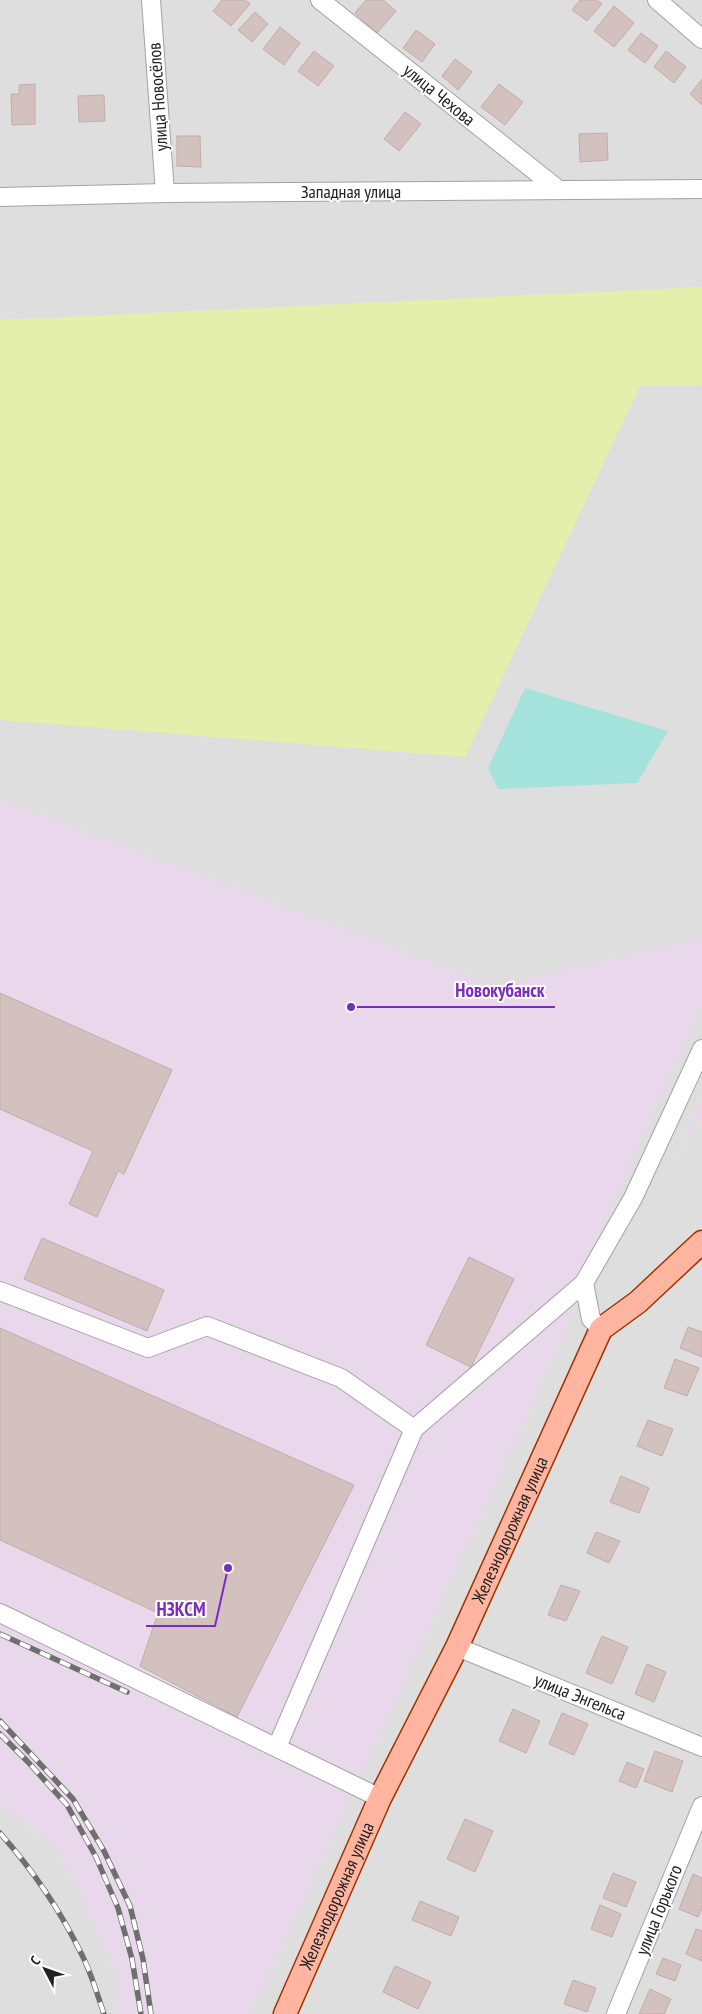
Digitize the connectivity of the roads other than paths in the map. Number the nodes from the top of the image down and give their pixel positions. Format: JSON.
{"nodes":[{"id":1,"x":151,"y":0,"type":"edge"},
{"id":2,"x":320,"y":0,"type":"edge"},
{"id":3,"x":657,"y":0,"type":"edge"},
{"id":4,"x":702,"y":39,"type":"edge"},
{"id":5,"x":702,"y":189,"type":"edge"},
{"id":6,"x":559,"y":190,"type":"junction"},
{"id":7,"x":165,"y":193,"type":"junction"},
{"id":8,"x":0,"y":197,"type":"edge"},
{"id":9,"x":702,"y":1049,"type":"edge"},
{"id":10,"x":702,"y":1242,"type":"edge"},
{"id":11,"x":584,"y":1283,"type":"junction"},
{"id":12,"x":0,"y":1290,"type":"edge"},
{"id":13,"x":601,"y":1329,"type":"junction"},
{"id":14,"x":414,"y":1429,"type":"junction"},
{"id":15,"x":0,"y":1613,"type":"edge"},
{"id":16,"x":457,"y":1647,"type":"junction"},
{"id":17,"x":276,"y":1747,"type":"junction"},
{"id":18,"x":702,"y":1747,"type":"edge"},
{"id":19,"x":380,"y":1798,"type":"junction"},
{"id":20,"x":702,"y":1806,"type":"edge"},
{"id":21,"x":285,"y":2014,"type":"edge"},
{"id":22,"x":616,"y":2014,"type":"edge"}],
"edges":[{"from":1,"to":7,"type":"street","name":"улица Новосёлов"},
{"from":2,"to":6,"type":"street","name":"улица Чехова"},
{"from":3,"to":4,"type":"street"},
{"from":5,"to":6,"type":"street","name":"Западная улица"},
{"from":6,"to":7,"type":"street","name":"Западная улица"},
{"from":7,"to":8,"type":"street","name":"Западная улица"},
{"from":9,"to":11,"type":"street"},
{"from":10,"to":13,"type":"main road"},
{"from":11,"to":13,"type":"street"},
{"from":11,"to":14,"type":"street"},
{"from":12,"to":14,"type":"street"},
{"from":13,"to":16,"type":"main road","name":"Железнодорожная улица"},
{"from":14,"to":17,"type":"street"},
{"from":15,"to":17,"type":"street"},
{"from":16,"to":18,"type":"street","name":"улица Энгельса"},
{"from":16,"to":19,"type":"main road","name":"Железнодорожная улица"},
{"from":17,"to":19,"type":"street"},
{"from":19,"to":21,"type":"main road","name":"Железнодорожная улица"},
{"from":20,"to":22,"type":"street","name":"улица Горького"}]}
